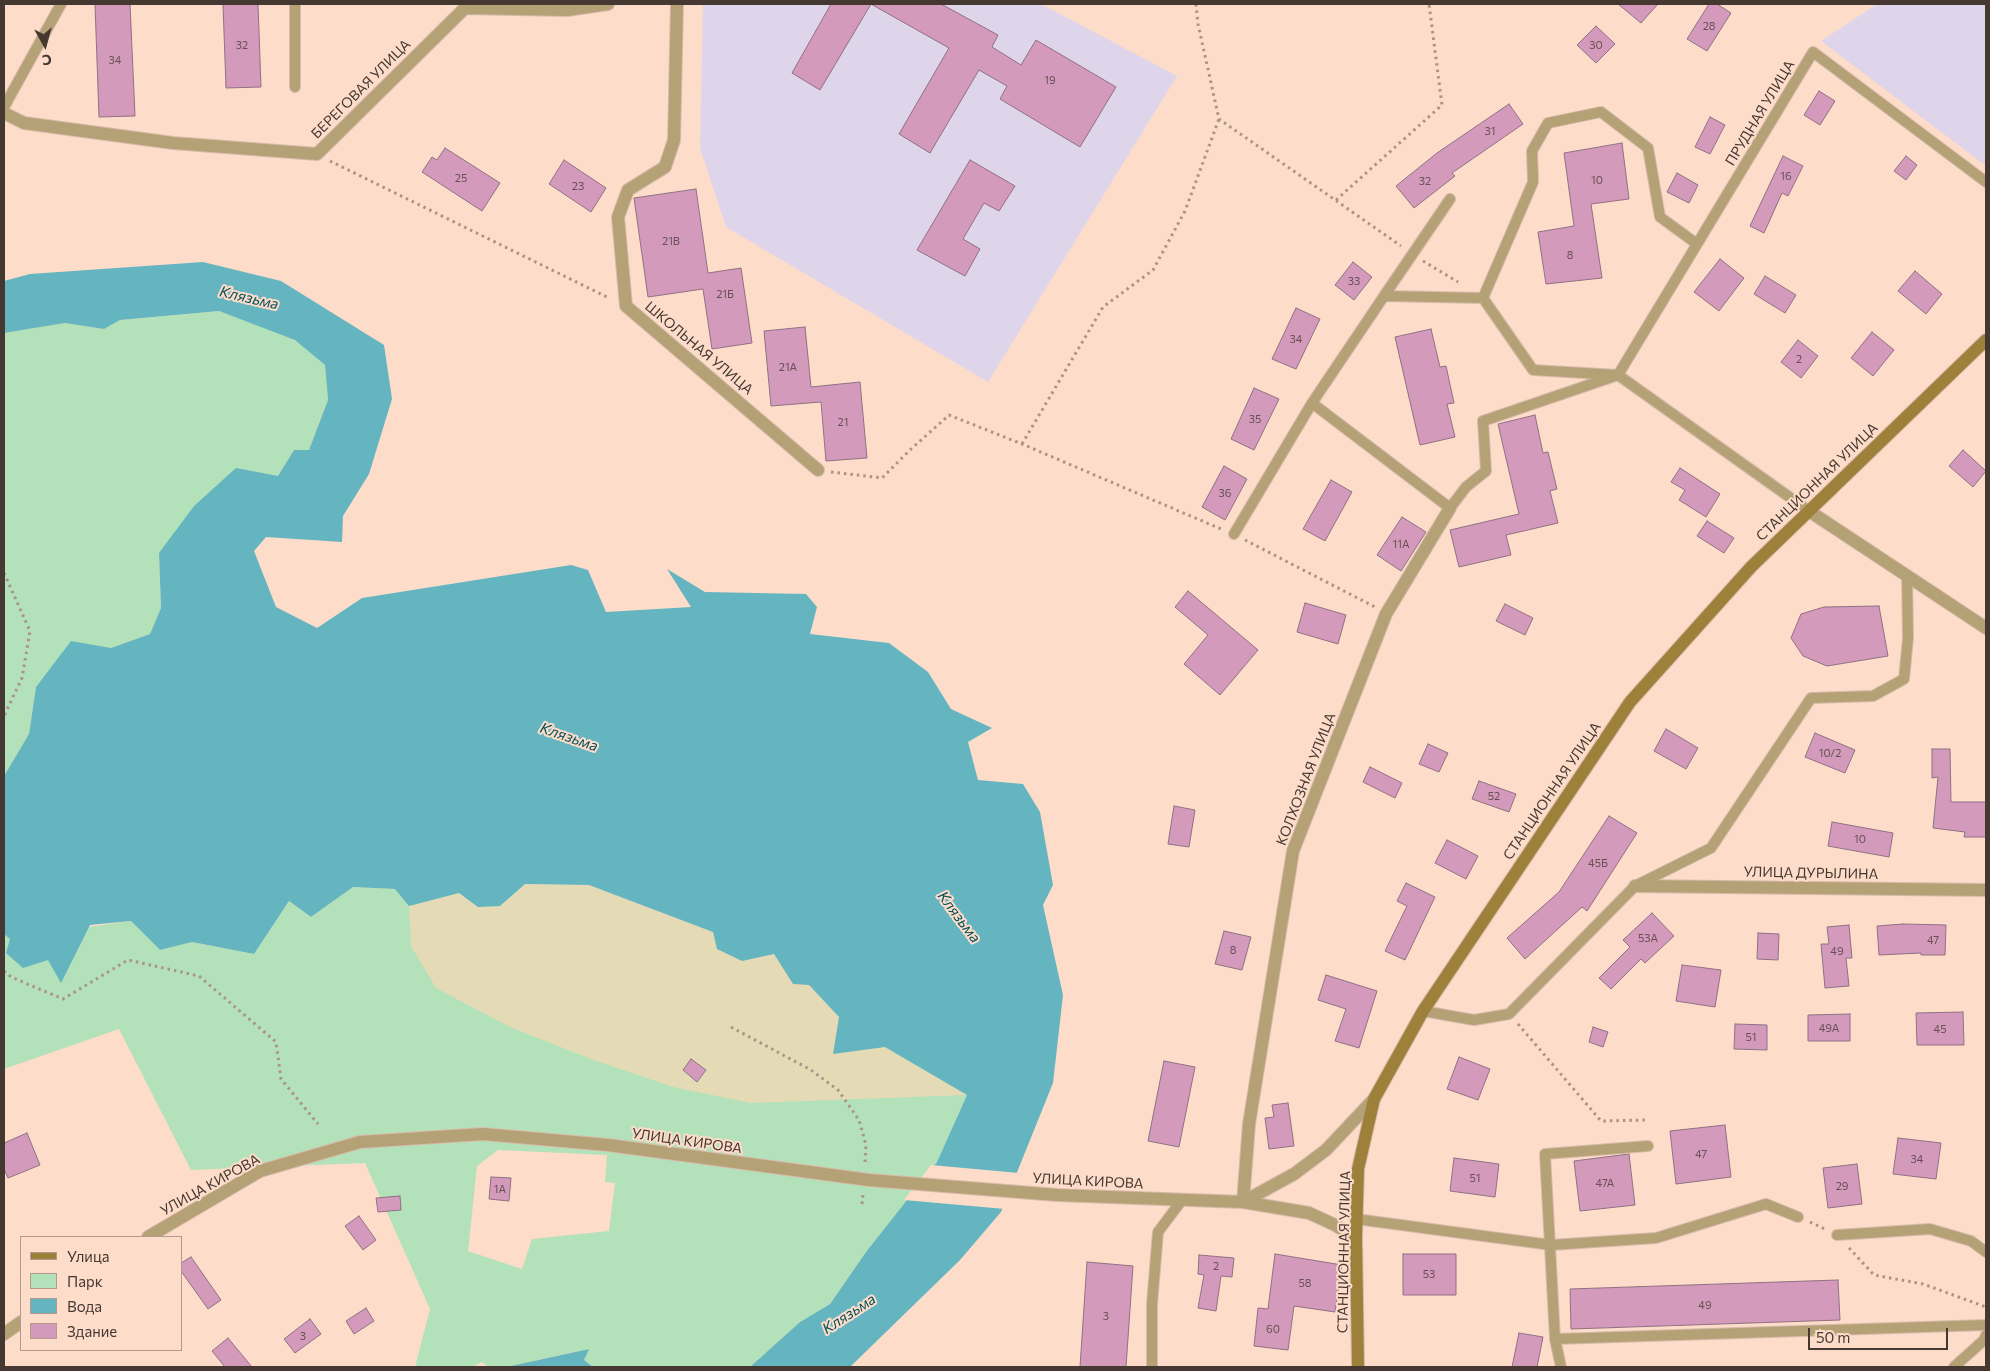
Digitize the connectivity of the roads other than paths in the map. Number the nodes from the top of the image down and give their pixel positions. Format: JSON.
{"nodes":[{"id":1,"x":60,"y":4,"type":"edge"},
{"id":2,"x":295,"y":4,"type":"edge"},
{"id":3,"x":608,"y":4,"type":"edge"},
{"id":4,"x":677,"y":4,"type":"edge"},
{"id":5,"x":461,"y":6,"type":"edge"},
{"id":6,"x":502,"y":6,"type":"edge"},
{"id":7,"x":295,"y":87,"type":"dead end"},
{"id":8,"x":4,"y":107,"type":"edge"},
{"id":9,"x":4,"y":114,"type":"edge"},
{"id":10,"x":1986,"y":182,"type":"edge"},
{"id":11,"x":1450,"y":199,"type":"dead end"},
{"id":12,"x":1697,"y":244,"type":"junction"},
{"id":13,"x":1384,"y":296,"type":"junction"},
{"id":14,"x":1483,"y":298,"type":"junction"},
{"id":15,"x":1986,"y":340,"type":"edge"},
{"id":16,"x":1618,"y":375,"type":"junction"},
{"id":17,"x":1312,"y":403,"type":"junction"},
{"id":18,"x":818,"y":470,"type":"road end"},
{"id":19,"x":1450,"y":508,"type":"junction"},
{"id":20,"x":1809,"y":511,"type":"junction"},
{"id":21,"x":1234,"y":534,"type":"road end"},
{"id":22,"x":1907,"y":576,"type":"junction"},
{"id":23,"x":1986,"y":628,"type":"edge"},
{"id":24,"x":1636,"y":886,"type":"junction"},
{"id":25,"x":1986,"y":890,"type":"edge"},
{"id":26,"x":1423,"y":1011,"type":"junction"},
{"id":27,"x":1374,"y":1099,"type":"junction"},
{"id":28,"x":1648,"y":1146,"type":"dead end"},
{"id":29,"x":1182,"y":1200,"type":"junction"},
{"id":30,"x":1243,"y":1202,"type":"junction"},
{"id":31,"x":1798,"y":1217,"type":"road end"},
{"id":32,"x":1356,"y":1219,"type":"junction"},
{"id":33,"x":1837,"y":1235,"type":"road end"},
{"id":34,"x":150,"y":1236,"type":"edge"},
{"id":35,"x":1356,"y":1238,"type":"junction"},
{"id":36,"x":1551,"y":1245,"type":"junction"},
{"id":37,"x":1986,"y":1252,"type":"edge"},
{"id":38,"x":20,"y":1323,"type":"edge"},
{"id":39,"x":1986,"y":1325,"type":"edge"},
{"id":40,"x":4,"y":1334,"type":"edge"},
{"id":41,"x":1986,"y":1334,"type":"edge"},
{"id":42,"x":1556,"y":1339,"type":"junction"},
{"id":43,"x":1152,"y":1367,"type":"edge"},
{"id":44,"x":1358,"y":1367,"type":"edge"},
{"id":45,"x":1560,"y":1367,"type":"edge"},
{"id":46,"x":1954,"y":1367,"type":"edge"}],
"edges":[{"from":1,"to":8,"type":"lane"},
{"from":2,"to":7,"type":"lane"},
{"from":3,"to":6,"type":"street","name":"БЕРЕГОВАЯ УЛИЦА"},
{"from":4,"to":18,"type":"street","name":"ШКОЛЬНАЯ УЛИЦА"},
{"from":5,"to":6,"type":"street","name":"БЕРЕГОВАЯ УЛИЦА"},
{"from":5,"to":9,"type":"street","name":"БЕРЕГОВАЯ УЛИЦА"},
{"from":10,"to":12,"type":"lane","name":"ПРУДНАЯ УЛИЦА"},
{"from":11,"to":13,"type":"lane"},
{"from":12,"to":14,"type":"lane"},
{"from":12,"to":16,"type":"lane","name":"ПРУДНАЯ УЛИЦА"},
{"from":13,"to":14,"type":"lane"},
{"from":13,"to":17,"type":"lane"},
{"from":14,"to":16,"type":"lane"},
{"from":15,"to":20,"type":"main road","name":"СТАНЦИОННАЯ УЛИЦА"},
{"from":16,"to":19,"type":"lane"},
{"from":16,"to":20,"type":"lane"},
{"from":17,"to":19,"type":"lane"},
{"from":17,"to":21,"type":"lane"},
{"from":19,"to":30,"type":"street","name":"КОЛХОЗНАЯ УЛИЦА"},
{"from":20,"to":22,"type":"street"},
{"from":20,"to":26,"type":"main road","name":"СТАНЦИОННАЯ УЛИЦА"},
{"from":22,"to":23,"type":"street"},
{"from":22,"to":24,"type":"lane"},
{"from":24,"to":25,"type":"street","name":"УЛИЦА ДУРЫЛИНА"},
{"from":24,"to":26,"type":"lane"},
{"from":26,"to":27,"type":"main road","name":"СТАНЦИОННАЯ УЛИЦА"},
{"from":27,"to":30,"type":"street"},
{"from":27,"to":32,"type":"main road","name":"СТАНЦИОННАЯ УЛИЦА"},
{"from":28,"to":36,"type":"lane"},
{"from":29,"to":30,"type":"street","name":"УЛИЦА КИРОВА"},
{"from":29,"to":34,"type":"street","name":"УЛИЦА КИРОВА"},
{"from":29,"to":43,"type":"lane"},
{"from":30,"to":35,"type":"street","name":"УЛИЦА КИРОВА"},
{"from":31,"to":36,"type":"lane"},
{"from":32,"to":35,"type":"main road","name":"СТАНЦИОННАЯ УЛИЦА"},
{"from":32,"to":36,"type":"lane"},
{"from":33,"to":37,"type":"lane"},
{"from":35,"to":44,"type":"main road","name":"СТАНЦИОННАЯ УЛИЦА"},
{"from":36,"to":42,"type":"lane"},
{"from":38,"to":40,"type":"street"},
{"from":39,"to":42,"type":"lane"},
{"from":41,"to":46,"type":"lane"},
{"from":42,"to":45,"type":"lane"}]}
